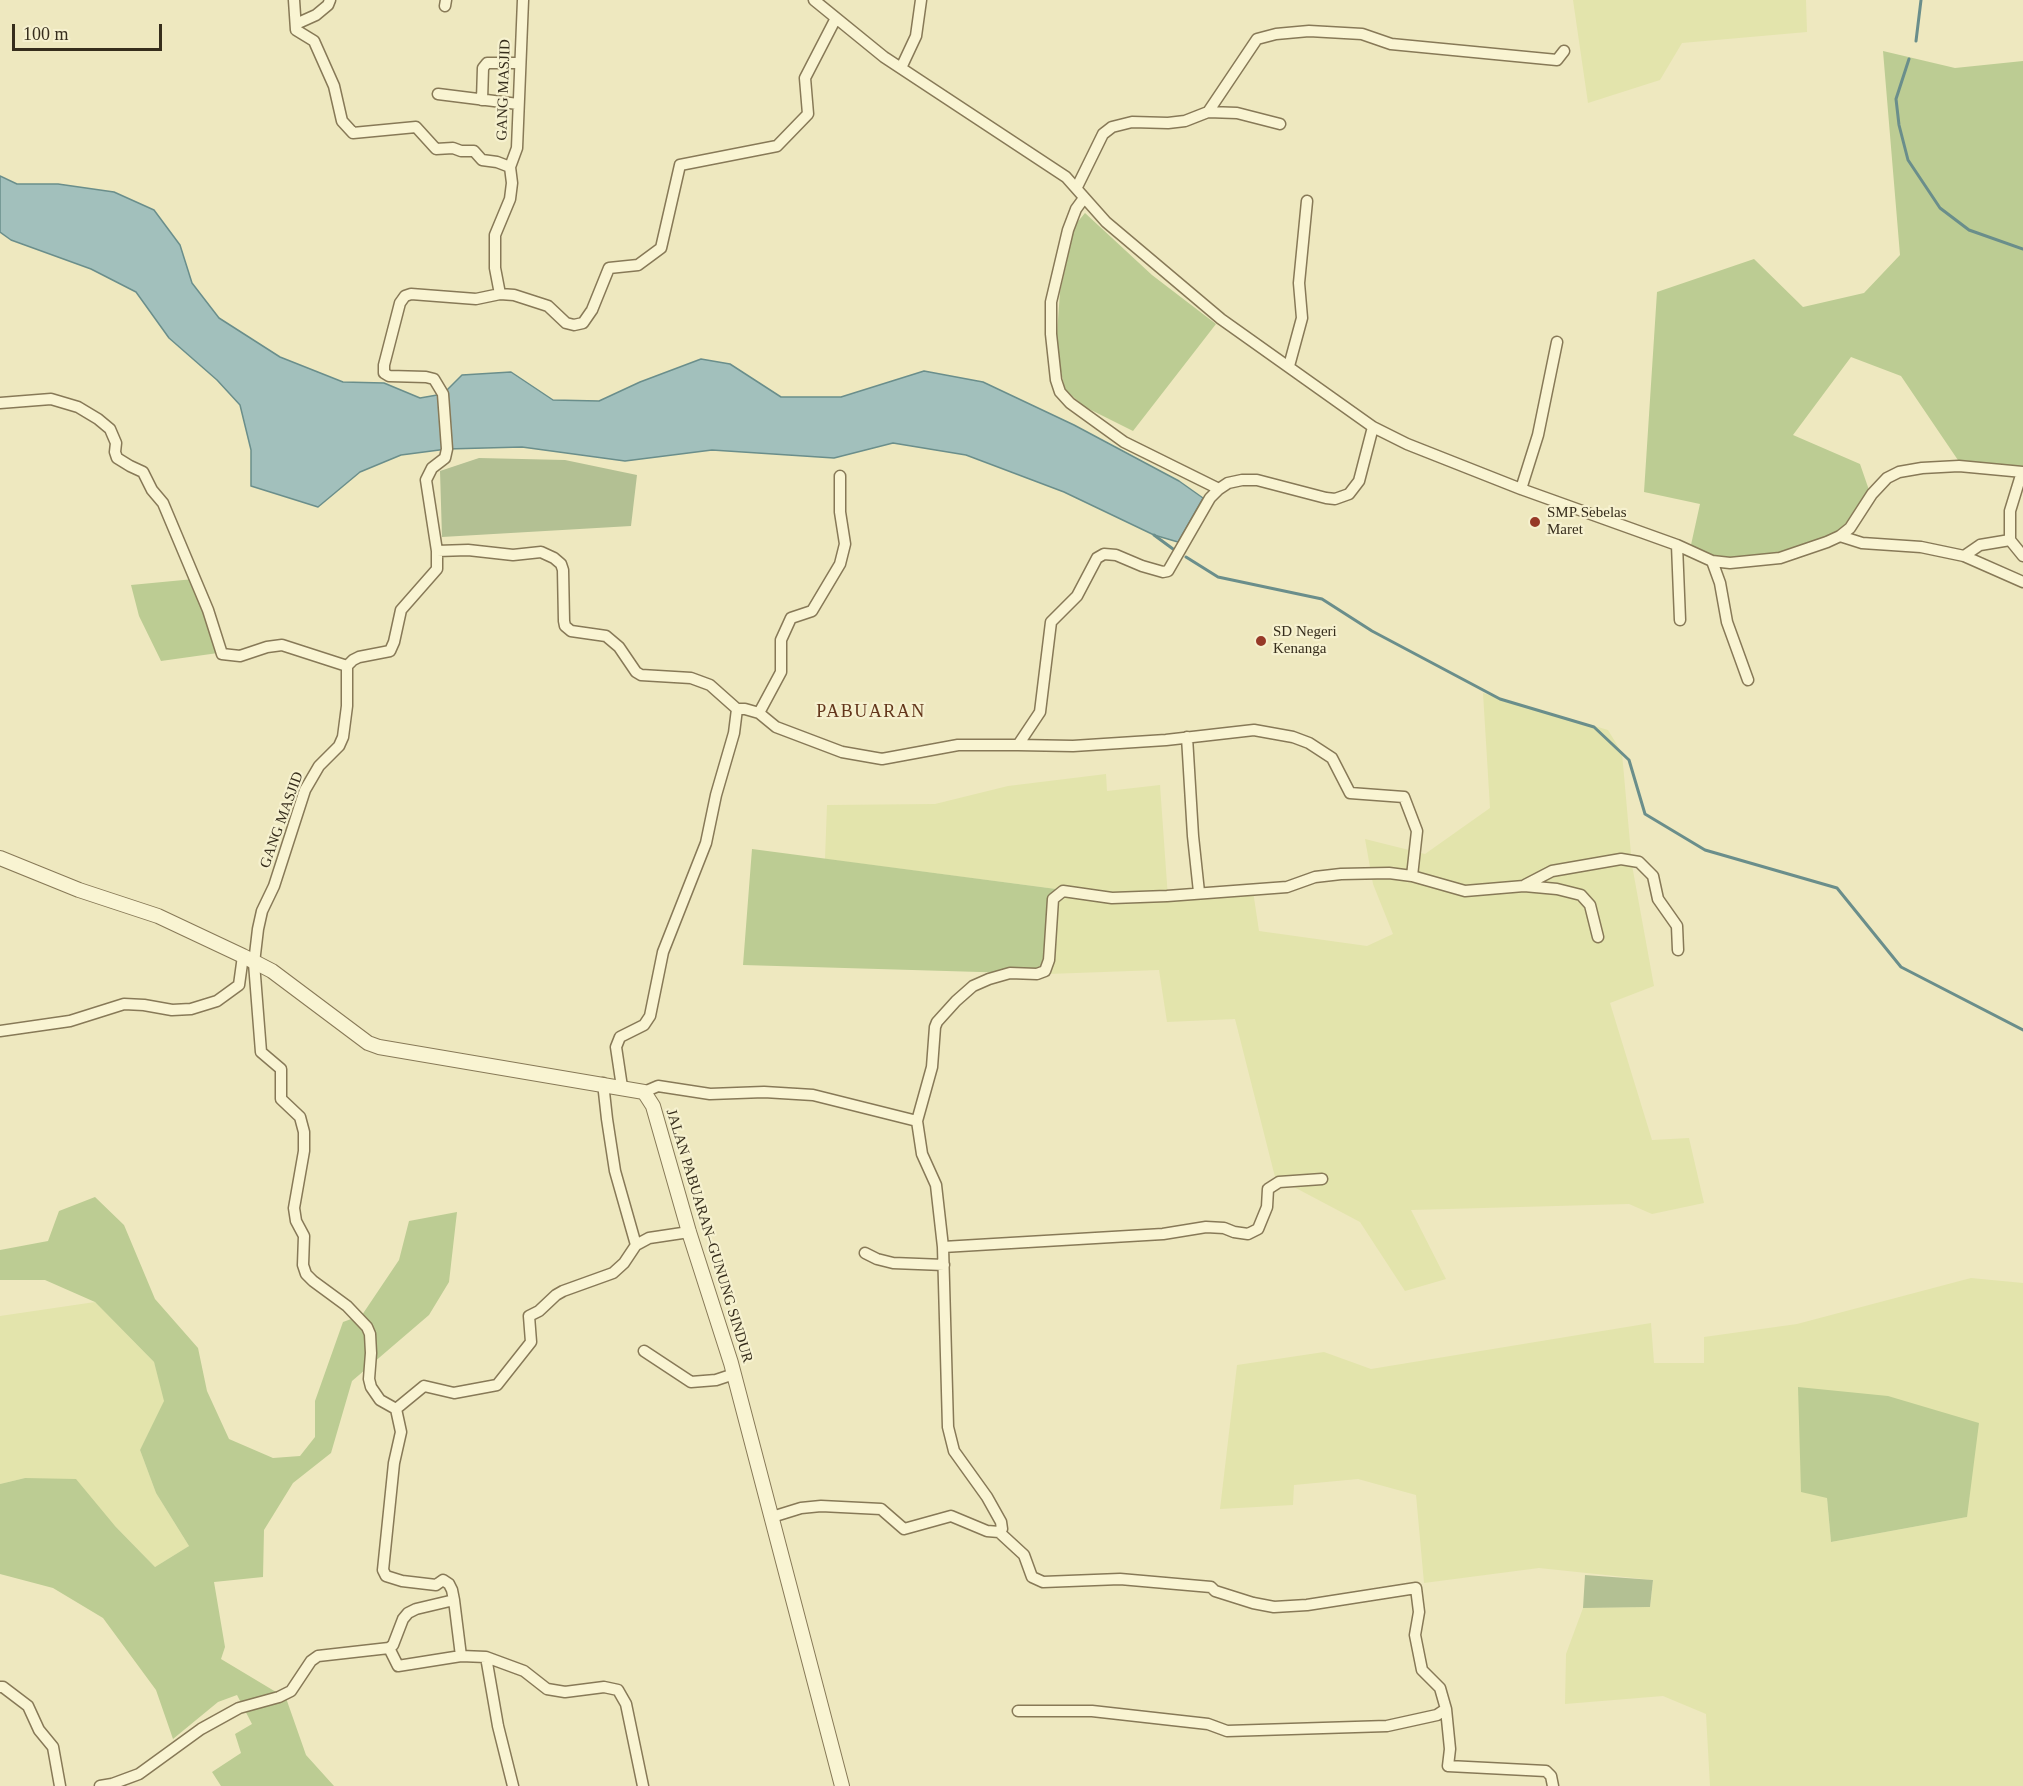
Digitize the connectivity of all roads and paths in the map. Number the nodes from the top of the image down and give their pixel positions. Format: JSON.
{"nodes":[{"id":1,"x":294,"y":0,"type":"edge"},
{"id":2,"x":330,"y":0,"type":"edge"},
{"id":3,"x":523,"y":0,"type":"edge"},
{"id":4,"x":814,"y":0,"type":"edge"},
{"id":5,"x":921,"y":0,"type":"edge"},
{"id":6,"x":836,"y":18,"type":"junction"},
{"id":7,"x":296,"y":24,"type":"junction"},
{"id":8,"x":1564,"y":51,"type":"dead end"},
{"id":9,"x":520,"y":63,"type":"junction"},
{"id":10,"x":901,"y":68,"type":"junction"},
{"id":11,"x":438,"y":94,"type":"dead end"},
{"id":12,"x":482,"y":100,"type":"junction"},
{"id":13,"x":518,"y":104,"type":"junction"},
{"id":14,"x":1208,"y":112,"type":"junction"},
{"id":15,"x":1280,"y":124,"type":"dead end"},
{"id":16,"x":510,"y":167,"type":"junction"},
{"id":17,"x":1077,"y":187,"type":"junction"},
{"id":18,"x":1084,"y":198,"type":"junction"},
{"id":19,"x":1307,"y":201,"type":"dead end"},
{"id":20,"x":500,"y":294,"type":"junction"},
{"id":21,"x":1557,"y":342,"type":"dead end"},
{"id":22,"x":1289,"y":366,"type":"junction"},
{"id":23,"x":0,"y":403,"type":"edge"},
{"id":24,"x":1373,"y":428,"type":"junction"},
{"id":25,"x":2022,"y":472,"type":"edge"},
{"id":26,"x":840,"y":476,"type":"dead end"},
{"id":27,"x":1219,"y":489,"type":"junction"},
{"id":28,"x":1521,"y":489,"type":"junction"},
{"id":29,"x":1840,"y":536,"type":"junction"},
{"id":30,"x":2010,"y":540,"type":"junction"},
{"id":31,"x":1677,"y":545,"type":"junction"},
{"id":32,"x":437,"y":551,"type":"junction"},
{"id":33,"x":1964,"y":556,"type":"junction"},
{"id":34,"x":2023,"y":556,"type":"edge"},
{"id":35,"x":1712,"y":561,"type":"junction"},
{"id":36,"x":2022,"y":580,"type":"edge"},
{"id":37,"x":1680,"y":620,"type":"dead end"},
{"id":38,"x":347,"y":666,"type":"junction"},
{"id":39,"x":1748,"y":680,"type":"dead end"},
{"id":40,"x":737,"y":709,"type":"junction"},
{"id":41,"x":759,"y":713,"type":"junction"},
{"id":42,"x":1187,"y":737,"type":"junction"},
{"id":43,"x":1018,"y":745,"type":"junction"},
{"id":44,"x":0,"y":858,"type":"edge"},
{"id":45,"x":1412,"y":876,"type":"junction"},
{"id":46,"x":1524,"y":886,"type":"junction"},
{"id":47,"x":1199,"y":892,"type":"junction"},
{"id":48,"x":1598,"y":937,"type":"dead end"},
{"id":49,"x":1678,"y":950,"type":"dead end"},
{"id":50,"x":248,"y":960,"type":"junction"},
{"id":51,"x":0,"y":1031,"type":"edge"},
{"id":52,"x":603,"y":1083,"type":"junction"},
{"id":53,"x":622,"y":1087,"type":"junction"},
{"id":54,"x":645,"y":1092,"type":"junction"},
{"id":55,"x":917,"y":1121,"type":"junction"},
{"id":56,"x":1322,"y":1179,"type":"dead end"},
{"id":57,"x":689,"y":1232,"type":"junction"},
{"id":58,"x":636,"y":1245,"type":"junction"},
{"id":59,"x":943,"y":1247,"type":"junction"},
{"id":60,"x":865,"y":1253,"type":"dead end"},
{"id":61,"x":944,"y":1265,"type":"junction"},
{"id":62,"x":644,"y":1352,"type":"dead end"},
{"id":63,"x":734,"y":1374,"type":"junction"},
{"id":64,"x":396,"y":1410,"type":"junction"},
{"id":65,"x":772,"y":1517,"type":"junction"},
{"id":66,"x":999,"y":1532,"type":"junction"},
{"id":67,"x":454,"y":1600,"type":"junction"},
{"id":68,"x":389,"y":1648,"type":"junction"},
{"id":69,"x":461,"y":1656,"type":"junction"},
{"id":70,"x":486,"y":1656,"type":"junction"},
{"id":71,"x":0,"y":1687,"type":"edge"},
{"id":72,"x":1446,"y":1709,"type":"junction"},
{"id":73,"x":1018,"y":1711,"type":"dead end"},
{"id":74,"x":60,"y":1786,"type":"edge"},
{"id":75,"x":100,"y":1786,"type":"edge"},
{"id":76,"x":513,"y":1786,"type":"edge"},
{"id":77,"x":643,"y":1786,"type":"edge"},
{"id":78,"x":842,"y":1786,"type":"edge"},
{"id":79,"x":1552,"y":1786,"type":"edge"}],
"edges":[{"from":1,"to":7,"type":"street"},
{"from":2,"to":7,"type":"street"},
{"from":3,"to":9,"type":"street","name":"GANG MASJID"},
{"from":4,"to":6,"type":"street"},
{"from":5,"to":10,"type":"street"},
{"from":6,"to":10,"type":"street"},
{"from":6,"to":20,"type":"street"},
{"from":7,"to":16,"type":"street"},
{"from":8,"to":14,"type":"street"},
{"from":9,"to":12,"type":"street"},
{"from":9,"to":13,"type":"street","name":"GANG MASJID"},
{"from":10,"to":17,"type":"street"},
{"from":11,"to":12,"type":"street"},
{"from":12,"to":13,"type":"street"},
{"from":13,"to":16,"type":"street","name":"GANG MASJID"},
{"from":14,"to":15,"type":"street"},
{"from":14,"to":17,"type":"street"},
{"from":16,"to":20,"type":"street","name":"GANG MASJID"},
{"from":17,"to":18,"type":"street"},
{"from":18,"to":22,"type":"street"},
{"from":18,"to":27,"type":"street"},
{"from":19,"to":22,"type":"street"},
{"from":20,"to":32,"type":"street"},
{"from":21,"to":28,"type":"street"},
{"from":22,"to":24,"type":"street"},
{"from":23,"to":38,"type":"street"},
{"from":24,"to":27,"type":"street"},
{"from":24,"to":28,"type":"street"},
{"from":25,"to":29,"type":"street"},
{"from":25,"to":30,"type":"street"},
{"from":26,"to":41,"type":"street"},
{"from":27,"to":43,"type":"street"},
{"from":28,"to":31,"type":"street"},
{"from":29,"to":33,"type":"street"},
{"from":29,"to":35,"type":"street"},
{"from":30,"to":33,"type":"street"},
{"from":30,"to":34,"type":"street"},
{"from":31,"to":35,"type":"street"},
{"from":31,"to":37,"type":"street"},
{"from":32,"to":38,"type":"street"},
{"from":32,"to":40,"type":"street"},
{"from":33,"to":36,"type":"street"},
{"from":35,"to":39,"type":"street"},
{"from":38,"to":50,"type":"street","name":"GANG MASJID"},
{"from":40,"to":41,"type":"street"},
{"from":40,"to":53,"type":"street"},
{"from":41,"to":43,"type":"street"},
{"from":42,"to":43,"type":"street"},
{"from":42,"to":45,"type":"street"},
{"from":42,"to":47,"type":"street"},
{"from":44,"to":50,"type":"street"},
{"from":45,"to":46,"type":"street"},
{"from":45,"to":47,"type":"street"},
{"from":46,"to":48,"type":"street"},
{"from":46,"to":49,"type":"street"},
{"from":47,"to":55,"type":"street"},
{"from":50,"to":51,"type":"street"},
{"from":50,"to":52,"type":"street"},
{"from":50,"to":64,"type":"street"},
{"from":52,"to":53,"type":"street"},
{"from":52,"to":58,"type":"street"},
{"from":53,"to":54,"type":"street"},
{"from":54,"to":55,"type":"street"},
{"from":54,"to":57,"type":"street","name":"JALAN PABUARAN–GUNUNG SINDUR"},
{"from":55,"to":59,"type":"street"},
{"from":56,"to":59,"type":"street"},
{"from":57,"to":58,"type":"street"},
{"from":57,"to":63,"type":"street","name":"JALAN PABUARAN–GUNUNG SINDUR"},
{"from":58,"to":64,"type":"street"},
{"from":59,"to":61,"type":"street"},
{"from":60,"to":61,"type":"street"},
{"from":61,"to":66,"type":"street"},
{"from":62,"to":63,"type":"street"},
{"from":63,"to":65,"type":"street","name":"JALAN PABUARAN–GUNUNG SINDUR"},
{"from":64,"to":67,"type":"street"},
{"from":65,"to":66,"type":"street"},
{"from":65,"to":78,"type":"street","name":"JALAN PABUARAN–GUNUNG SINDUR"},
{"from":66,"to":72,"type":"street"},
{"from":67,"to":68,"type":"street"},
{"from":67,"to":69,"type":"street"},
{"from":68,"to":69,"type":"street"},
{"from":68,"to":75,"type":"street"},
{"from":69,"to":70,"type":"street"},
{"from":70,"to":76,"type":"street"},
{"from":70,"to":77,"type":"street"},
{"from":71,"to":74,"type":"street"},
{"from":72,"to":73,"type":"street"},
{"from":72,"to":79,"type":"street"}]}
